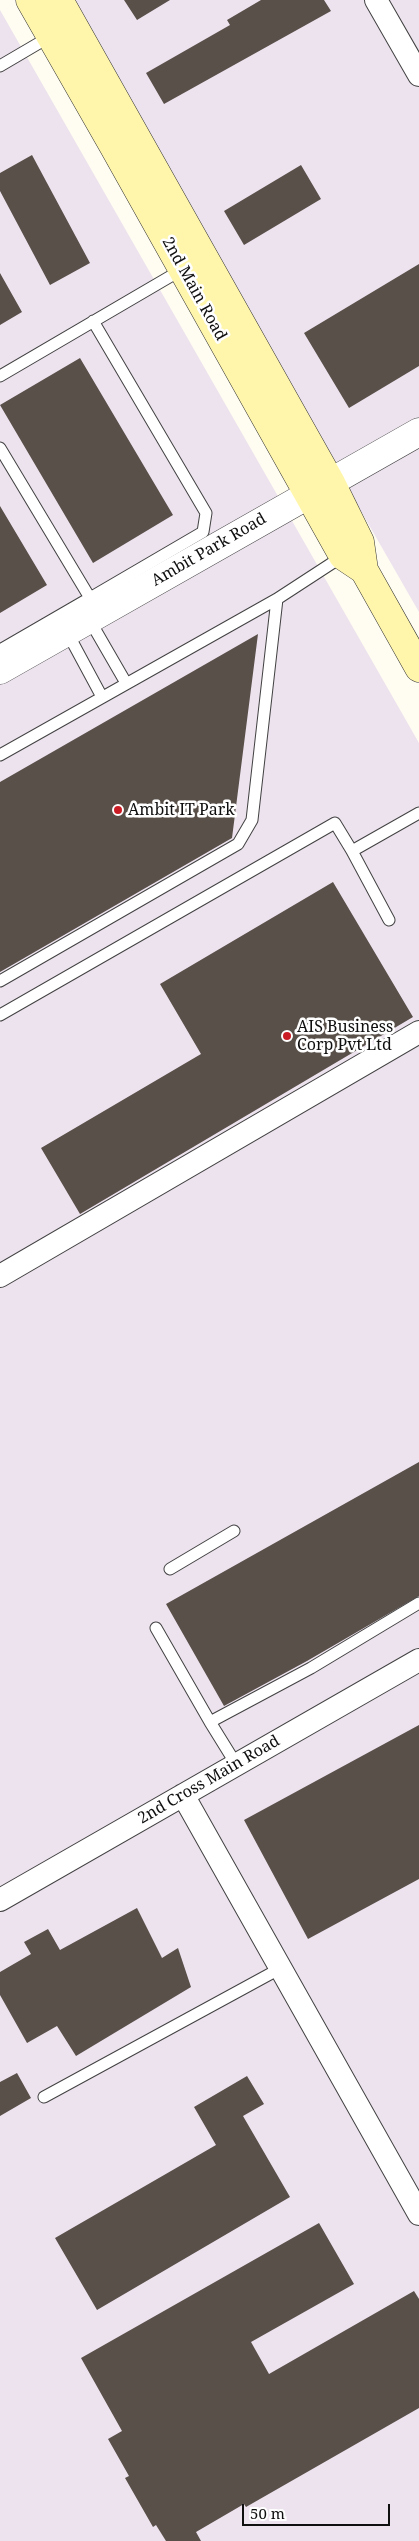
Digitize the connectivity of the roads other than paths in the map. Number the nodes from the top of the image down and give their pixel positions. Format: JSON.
{"nodes":[{"id":1,"x":30,"y":0,"type":"edge"},
{"id":2,"x":59,"y":0,"type":"edge"},
{"id":3,"x":376,"y":0,"type":"edge"},
{"id":4,"x":51,"y":36,"type":"junction"},
{"id":5,"x":0,"y":66,"type":"edge"},
{"id":6,"x":419,"y":75,"type":"edge"},
{"id":7,"x":182,"y":269,"type":"junction"},
{"id":8,"x":93,"y":321,"type":"junction"},
{"id":9,"x":0,"y":376,"type":"edge"},
{"id":10,"x":419,"y":432,"type":"edge"},
{"id":11,"x":0,"y":448,"type":"edge"},
{"id":12,"x":319,"y":488,"type":"junction"},
{"id":13,"x":354,"y":563,"type":"junction"},
{"id":14,"x":276,"y":599,"type":"junction"},
{"id":15,"x":86,"y":615,"type":"junction"},
{"id":16,"x":0,"y":650,"type":"edge"},
{"id":17,"x":419,"y":668,"type":"edge"},
{"id":18,"x":0,"y":670,"type":"edge"},
{"id":19,"x":126,"y":684,"type":"junction"},
{"id":20,"x":102,"y":697,"type":"junction"},
{"id":21,"x":0,"y":755,"type":"edge"},
{"id":22,"x":419,"y":813,"type":"edge"},
{"id":23,"x":352,"y":851,"type":"junction"},
{"id":24,"x":389,"y":920,"type":"dead end"},
{"id":25,"x":0,"y":982,"type":"edge"},
{"id":26,"x":0,"y":1015,"type":"edge"},
{"id":27,"x":419,"y":1032,"type":"edge"},
{"id":28,"x":0,"y":1276,"type":"edge"},
{"id":29,"x":234,"y":1531,"type":"dead end"},
{"id":30,"x":170,"y":1569,"type":"dead end"},
{"id":31,"x":419,"y":1603,"type":"edge"},
{"id":32,"x":156,"y":1628,"type":"dead end"},
{"id":33,"x":419,"y":1660,"type":"edge"},
{"id":34,"x":210,"y":1722,"type":"junction"},
{"id":35,"x":236,"y":1764,"type":"junction"},
{"id":36,"x":183,"y":1795,"type":"junction"},
{"id":37,"x":0,"y":1900,"type":"edge"},
{"id":38,"x":281,"y":1968,"type":"junction"},
{"id":39,"x":44,"y":2097,"type":"dead end"},
{"id":40,"x":419,"y":2214,"type":"edge"}],
"edges":[{"from":1,"to":4,"type":"main road","name":"2nd Main Road"},
{"from":2,"to":12,"type":"main road","name":"2nd Main Road"},
{"from":3,"to":6,"type":"street"},
{"from":4,"to":5,"type":"lane"},
{"from":4,"to":7,"type":"main road","name":"2nd Main Road"},
{"from":7,"to":8,"type":"lane"},
{"from":7,"to":12,"type":"main road","name":"2nd Main Road"},
{"from":8,"to":9,"type":"lane"},
{"from":8,"to":15,"type":"lane"},
{"from":10,"to":12,"type":"street","name":"Ambit Park Road"},
{"from":11,"to":15,"type":"lane"},
{"from":12,"to":13,"type":"main road","name":"2nd Main Road"},
{"from":12,"to":15,"type":"street","name":"Ambit Park Road"},
{"from":13,"to":14,"type":"lane"},
{"from":13,"to":17,"type":"main road","name":"2nd Main Road"},
{"from":14,"to":19,"type":"lane"},
{"from":14,"to":25,"type":"lane"},
{"from":15,"to":16,"type":"lane"},
{"from":15,"to":18,"type":"street","name":"Ambit Park Road"},
{"from":15,"to":19,"type":"lane"},
{"from":15,"to":20,"type":"lane"},
{"from":19,"to":20,"type":"lane"},
{"from":20,"to":21,"type":"lane"},
{"from":22,"to":23,"type":"lane"},
{"from":23,"to":24,"type":"lane"},
{"from":23,"to":26,"type":"lane"},
{"from":27,"to":28,"type":"street"},
{"from":29,"to":30,"type":"lane"},
{"from":31,"to":34,"type":"lane"},
{"from":32,"to":34,"type":"lane"},
{"from":33,"to":35,"type":"street","name":"2nd Cross Main Road"},
{"from":34,"to":35,"type":"lane"},
{"from":35,"to":36,"type":"street","name":"2nd Cross Main Road"},
{"from":36,"to":37,"type":"street","name":"2nd Cross Main Road"},
{"from":36,"to":38,"type":"street"},
{"from":38,"to":39,"type":"lane"},
{"from":38,"to":40,"type":"street"}]}
